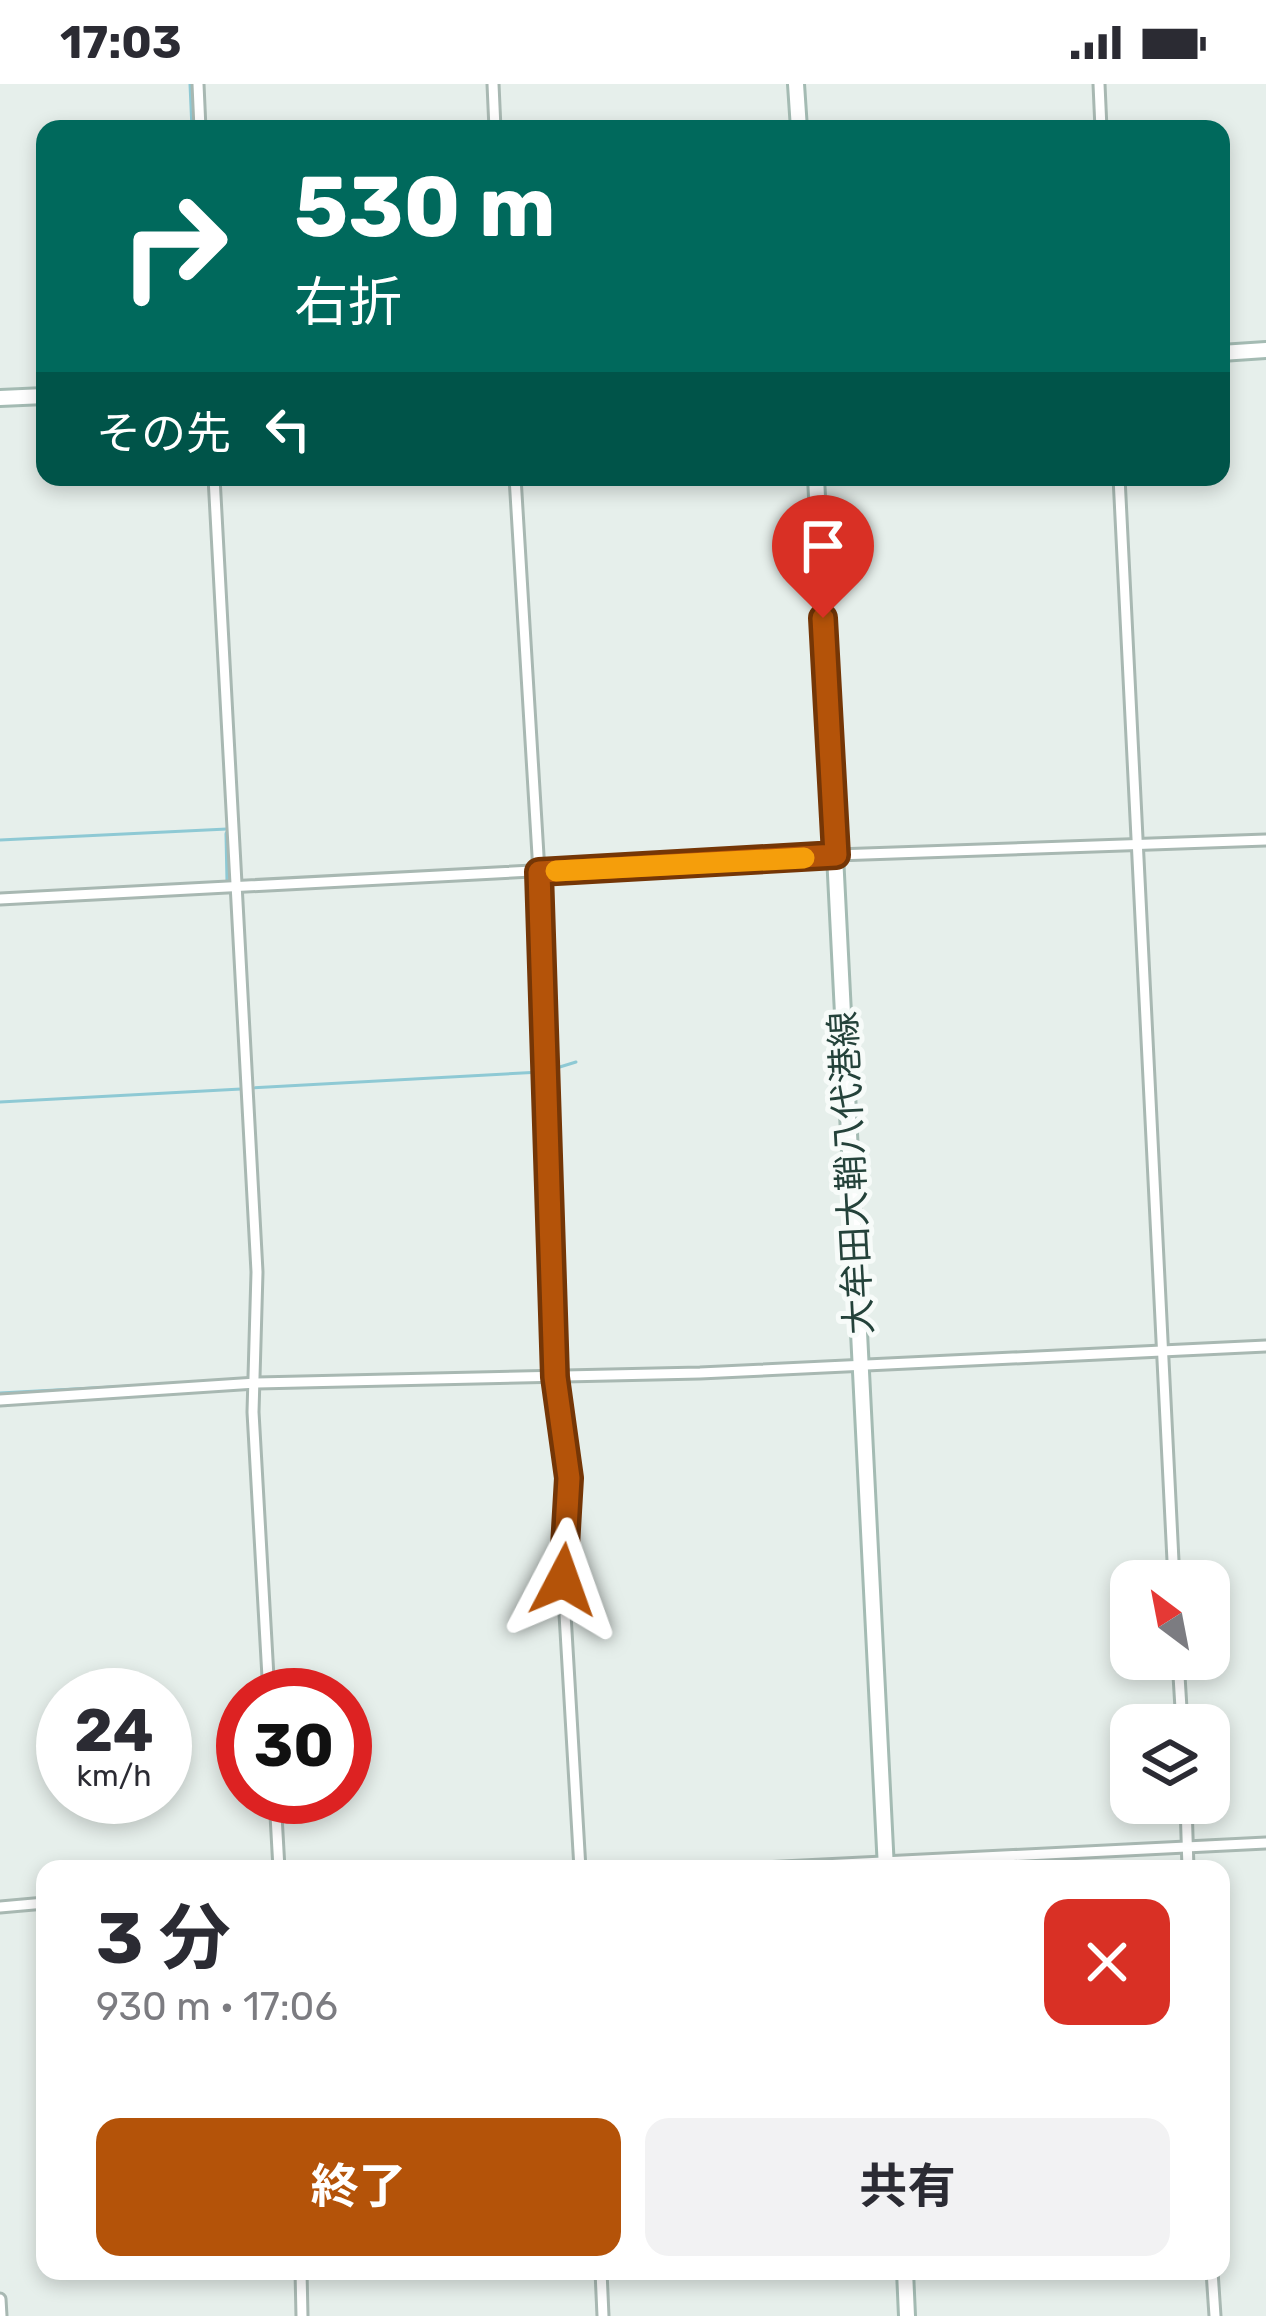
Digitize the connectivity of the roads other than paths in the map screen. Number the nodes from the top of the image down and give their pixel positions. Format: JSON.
{"nodes":[{"id":1,"x":198,"y":84,"type":"edge"},
{"id":2,"x":493,"y":84,"type":"edge"},
{"id":3,"x":796,"y":84,"type":"edge"},
{"id":4,"x":1100,"y":84,"type":"edge"},
{"id":5,"x":200,"y":120,"type":"edge"},
{"id":6,"x":495,"y":120,"type":"edge"},
{"id":7,"x":798,"y":120,"type":"edge"},
{"id":8,"x":1102,"y":120,"type":"edge"},
{"id":9,"x":1266,"y":350,"type":"edge"},
{"id":10,"x":1230,"y":352,"type":"edge"},
{"id":11,"x":36,"y":396,"type":"edge"},
{"id":12,"x":0,"y":398,"type":"edge"},
{"id":13,"x":214,"y":486,"type":"edge"},
{"id":14,"x":516,"y":486,"type":"edge"},
{"id":15,"x":816,"y":486,"type":"edge"},
{"id":16,"x":1120,"y":486,"type":"edge"},
{"id":17,"x":1266,"y":840,"type":"edge"},
{"id":18,"x":1140,"y":843,"type":"junction"},
{"id":19,"x":836,"y":855,"type":"junction"},
{"id":20,"x":539,"y":872,"type":"junction"},
{"id":21,"x":236,"y":883,"type":"junction"},
{"id":22,"x":0,"y":898,"type":"edge"},
{"id":23,"x":1266,"y":1346,"type":"edge"},
{"id":24,"x":1162,"y":1350,"type":"junction"},
{"id":25,"x":860,"y":1364,"type":"junction"},
{"id":26,"x":555,"y":1377,"type":"junction"},
{"id":27,"x":257,"y":1383,"type":"junction"},
{"id":28,"x":0,"y":1400,"type":"edge"},
{"id":29,"x":1173,"y":1560,"type":"edge"},
{"id":30,"x":267,"y":1668,"type":"edge"},
{"id":31,"x":276,"y":1824,"type":"edge"},
{"id":32,"x":1186,"y":1824,"type":"edge"},
{"id":33,"x":1266,"y":1843,"type":"edge"},
{"id":34,"x":1187,"y":1846,"type":"junction"},
{"id":35,"x":278,"y":1860,"type":"edge"},
{"id":36,"x":579,"y":1860,"type":"edge"},
{"id":37,"x":886,"y":1860,"type":"edge"},
{"id":38,"x":965,"y":1860,"type":"edge"},
{"id":39,"x":1188,"y":1860,"type":"edge"},
{"id":40,"x":36,"y":1904,"type":"edge"},
{"id":41,"x":0,"y":1907,"type":"edge"},
{"id":42,"x":301,"y":2280,"type":"edge"},
{"id":43,"x":602,"y":2280,"type":"edge"},
{"id":44,"x":905,"y":2280,"type":"edge"},
{"id":45,"x":1213,"y":2280,"type":"edge"},
{"id":46,"x":0,"y":2299,"type":"edge"},
{"id":47,"x":1,"y":2316,"type":"edge"},
{"id":48,"x":302,"y":2316,"type":"edge"},
{"id":49,"x":604,"y":2316,"type":"edge"},
{"id":50,"x":907,"y":2316,"type":"edge"},
{"id":51,"x":1215,"y":2316,"type":"edge"}],
"edges":[{"from":1,"to":5,"type":"street"},
{"from":2,"to":6,"type":"street"},
{"from":3,"to":7,"type":"main road"},
{"from":4,"to":8,"type":"street"},
{"from":9,"to":10,"type":"main road"},
{"from":11,"to":12,"type":"main road"},
{"from":13,"to":21,"type":"street"},
{"from":14,"to":20,"type":"street"},
{"from":15,"to":19,"type":"main road","name":"大牟田大鞘八代港線"},
{"from":16,"to":18,"type":"street"},
{"from":17,"to":18,"type":"street"},
{"from":18,"to":19,"type":"street"},
{"from":18,"to":24,"type":"street"},
{"from":19,"to":20,"type":"street"},
{"from":19,"to":25,"type":"main road","name":"大牟田大鞘八代港線"},
{"from":20,"to":21,"type":"street"},
{"from":20,"to":26,"type":"street"},
{"from":21,"to":22,"type":"street"},
{"from":21,"to":27,"type":"street"},
{"from":23,"to":24,"type":"street"},
{"from":24,"to":25,"type":"street"},
{"from":24,"to":29,"type":"street"},
{"from":25,"to":26,"type":"street"},
{"from":25,"to":37,"type":"main road","name":"大牟田大鞘八代港線"},
{"from":26,"to":27,"type":"street"},
{"from":26,"to":36,"type":"street"},
{"from":27,"to":28,"type":"street"},
{"from":27,"to":30,"type":"street"},
{"from":31,"to":35,"type":"street"},
{"from":32,"to":34,"type":"street"},
{"from":33,"to":34,"type":"street"},
{"from":34,"to":38,"type":"street"},
{"from":34,"to":39,"type":"street"},
{"from":40,"to":41,"type":"street"},
{"from":42,"to":48,"type":"street"},
{"from":43,"to":49,"type":"street"},
{"from":44,"to":50,"type":"main road"},
{"from":45,"to":51,"type":"street"},
{"from":46,"to":47,"type":"street"}]}
